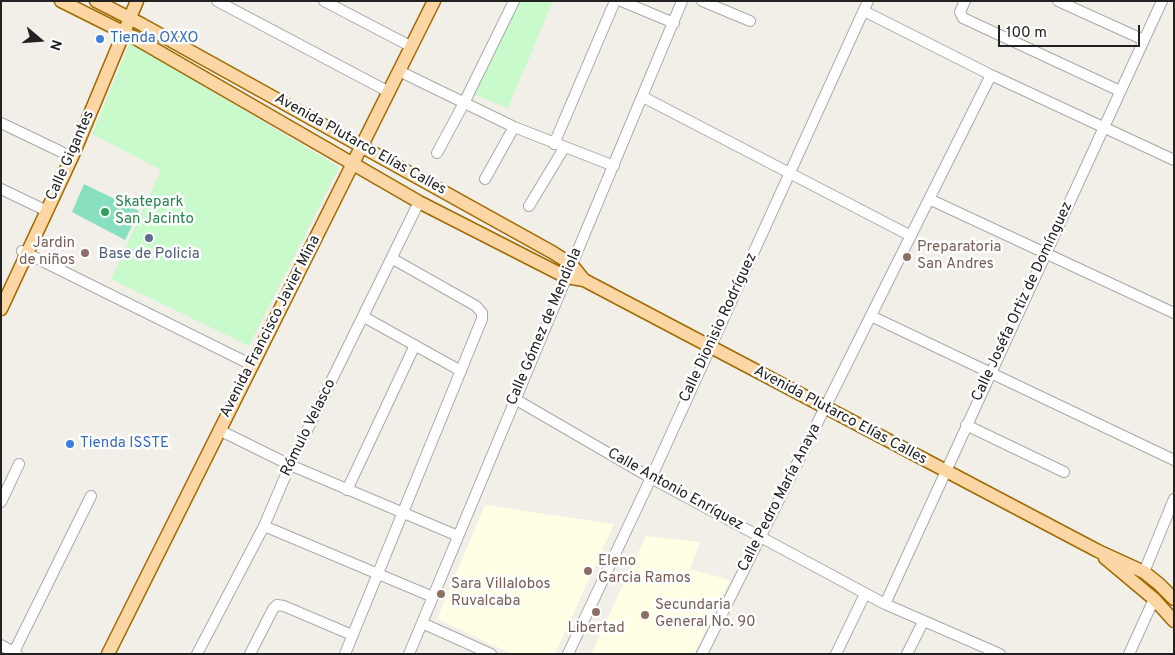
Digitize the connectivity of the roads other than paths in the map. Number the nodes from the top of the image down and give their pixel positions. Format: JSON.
{"nodes":[{"id":1,"x":61,"y":1,"type":"edge"},
{"id":2,"x":96,"y":1,"type":"edge"},
{"id":3,"x":137,"y":1,"type":"edge"},
{"id":4,"x":217,"y":1,"type":"edge"},
{"id":5,"x":324,"y":1,"type":"edge"},
{"id":6,"x":434,"y":1,"type":"edge"},
{"id":7,"x":514,"y":1,"type":"edge"},
{"id":8,"x":615,"y":1,"type":"edge"},
{"id":9,"x":621,"y":1,"type":"edge"},
{"id":10,"x":682,"y":1,"type":"edge"},
{"id":11,"x":702,"y":1,"type":"edge"},
{"id":12,"x":868,"y":1,"type":"edge"},
{"id":13,"x":965,"y":1,"type":"edge"},
{"id":14,"x":1058,"y":1,"type":"edge"},
{"id":15,"x":1162,"y":1,"type":"edge"},
{"id":16,"x":864,"y":12,"type":"junction"},
{"id":17,"x":130,"y":18,"type":"junction"},
{"id":18,"x":750,"y":21,"type":"dead end"},
{"id":19,"x":674,"y":23,"type":"junction"},
{"id":20,"x":124,"y":32,"type":"junction"},
{"id":21,"x":1144,"y":40,"type":"junction"},
{"id":22,"x":412,"y":47,"type":"junction"},
{"id":23,"x":400,"y":71,"type":"junction"},
{"id":24,"x":992,"y":74,"type":"junction"},
{"id":25,"x":389,"y":92,"type":"junction"},
{"id":26,"x":1120,"y":92,"type":"junction"},
{"id":27,"x":643,"y":97,"type":"junction"},
{"id":28,"x":464,"y":103,"type":"junction"},
{"id":29,"x":1,"y":123,"type":"edge"},
{"id":30,"x":514,"y":127,"type":"junction"},
{"id":31,"x":1103,"y":128,"type":"junction"},
{"id":32,"x":362,"y":146,"type":"junction"},
{"id":33,"x":559,"y":146,"type":"junction"},
{"id":34,"x":437,"y":153,"type":"dead end"},
{"id":35,"x":72,"y":157,"type":"junction"},
{"id":36,"x":1174,"y":160,"type":"edge"},
{"id":37,"x":352,"y":165,"type":"junction"},
{"id":38,"x":614,"y":166,"type":"junction"},
{"id":39,"x":790,"y":174,"type":"junction"},
{"id":40,"x":484,"y":179,"type":"dead end"},
{"id":41,"x":1,"y":188,"type":"edge"},
{"id":42,"x":929,"y":199,"type":"junction"},
{"id":43,"x":420,"y":202,"type":"junction"},
{"id":44,"x":529,"y":206,"type":"dead end"},
{"id":45,"x":47,"y":211,"type":"junction"},
{"id":46,"x":911,"y":236,"type":"junction"},
{"id":47,"x":25,"y":252,"type":"junction"},
{"id":48,"x":1046,"y":252,"type":"junction"},
{"id":49,"x":392,"y":260,"type":"junction"},
{"id":50,"x":571,"y":264,"type":"junction"},
{"id":51,"x":566,"y":278,"type":"junction"},
{"id":52,"x":584,"y":280,"type":"junction"},
{"id":53,"x":1,"y":309,"type":"edge"},
{"id":54,"x":1174,"y":313,"type":"edge"},
{"id":55,"x":871,"y":316,"type":"junction"},
{"id":56,"x":364,"y":317,"type":"junction"},
{"id":57,"x":415,"y":345,"type":"junction"},
{"id":58,"x":709,"y":347,"type":"junction"},
{"id":59,"x":252,"y":365,"type":"junction"},
{"id":60,"x":461,"y":371,"type":"junction"},
{"id":61,"x":991,"y":373,"type":"junction"},
{"id":62,"x":515,"y":399,"type":"junction"},
{"id":63,"x":825,"y":408,"type":"junction"},
{"id":64,"x":966,"y":425,"type":"junction"},
{"id":65,"x":219,"y":430,"type":"junction"},
{"id":66,"x":1174,"y":460,"type":"edge"},
{"id":67,"x":19,"y":464,"type":"dead end"},
{"id":68,"x":290,"y":465,"type":"junction"},
{"id":69,"x":945,"y":471,"type":"junction"},
{"id":70,"x":1064,"y":472,"type":"dead end"},
{"id":71,"x":651,"y":478,"type":"junction"},
{"id":72,"x":347,"y":490,"type":"junction"},
{"id":73,"x":91,"y":496,"type":"dead end"},
{"id":74,"x":1174,"y":499,"type":"edge"},
{"id":75,"x":1,"y":502,"type":"edge"},
{"id":76,"x":402,"y":514,"type":"junction"},
{"id":77,"x":264,"y":526,"type":"junction"},
{"id":78,"x":458,"y":536,"type":"junction"},
{"id":79,"x":761,"y":537,"type":"junction"},
{"id":80,"x":1098,"y":552,"type":"junction"},
{"id":81,"x":1144,"y":572,"type":"junction"},
{"id":82,"x":376,"y":574,"type":"junction"},
{"id":83,"x":1159,"y":584,"type":"junction"},
{"id":84,"x":1174,"y":591,"type":"edge"},
{"id":85,"x":865,"y":594,"type":"junction"},
{"id":86,"x":433,"y":597,"type":"junction"},
{"id":87,"x":1154,"y":599,"type":"junction"},
{"id":88,"x":1174,"y":599,"type":"edge"},
{"id":89,"x":885,"y":604,"type":"junction"},
{"id":90,"x":1174,"y":621,"type":"edge"},
{"id":91,"x":923,"y":622,"type":"junction"},
{"id":92,"x":422,"y":623,"type":"junction"},
{"id":93,"x":352,"y":635,"type":"junction"},
{"id":94,"x":1,"y":646,"type":"edge"},
{"id":95,"x":468,"y":649,"type":"edge"},
{"id":96,"x":978,"y":650,"type":"edge"},
{"id":97,"x":14,"y":653,"type":"edge"},
{"id":98,"x":108,"y":654,"type":"edge"},
{"id":99,"x":197,"y":654,"type":"edge"},
{"id":100,"x":250,"y":654,"type":"edge"},
{"id":101,"x":345,"y":654,"type":"edge"},
{"id":102,"x":409,"y":654,"type":"edge"},
{"id":103,"x":491,"y":654,"type":"edge"},
{"id":104,"x":568,"y":654,"type":"edge"},
{"id":105,"x":702,"y":654,"type":"edge"},
{"id":106,"x":836,"y":654,"type":"edge"},
{"id":107,"x":906,"y":654,"type":"edge"},
{"id":108,"x":1000,"y":654,"type":"edge"},
{"id":109,"x":1129,"y":654,"type":"edge"}],
"edges":[{"from":1,"to":20,"type":"main road","name":"Avenida Plutarco Elías Calles"},
{"from":2,"to":17,"type":"main road","name":"Avenida Plutarco Elías Calles"},
{"from":3,"to":17,"type":"main road","name":"Calle Gigantes"},
{"from":4,"to":25,"type":"street"},
{"from":5,"to":22,"type":"street"},
{"from":6,"to":22,"type":"main road","name":"Avenida Francisco Javier Mina"},
{"from":7,"to":28,"type":"street"},
{"from":8,"to":33,"type":"street"},
{"from":9,"to":19,"type":"street"},
{"from":10,"to":19,"type":"street","name":"Calle Gómez de Mendiola"},
{"from":11,"to":18,"type":"street"},
{"from":12,"to":16,"type":"street","name":"Calle Dionisio Rodríguez"},
{"from":13,"to":26,"type":"street"},
{"from":14,"to":21,"type":"street"},
{"from":15,"to":21,"type":"street","name":"Calle Joséfa Ortiz de Domínguez"},
{"from":16,"to":24,"type":"street"},
{"from":16,"to":39,"type":"street","name":"Calle Dionisio Rodríguez"},
{"from":17,"to":20,"type":"main road","name":"Calle Gigantes"},
{"from":17,"to":32,"type":"main road","name":"Avenida Plutarco Elías Calles"},
{"from":19,"to":27,"type":"street","name":"Calle Gómez de Mendiola"},
{"from":20,"to":35,"type":"main road","name":"Calle Gigantes"},
{"from":20,"to":37,"type":"main road","name":"Avenida Plutarco Elías Calles"},
{"from":21,"to":26,"type":"street","name":"Calle Joséfa Ortiz de Domínguez"},
{"from":22,"to":23,"type":"main road","name":"Avenida Francisco Javier Mina"},
{"from":23,"to":25,"type":"main road","name":"Avenida Francisco Javier Mina"},
{"from":23,"to":28,"type":"street"},
{"from":24,"to":31,"type":"street"},
{"from":24,"to":42,"type":"street","name":"Calle Pedro María Anaya"},
{"from":25,"to":32,"type":"main road","name":"Avenida Francisco Javier Mina"},
{"from":26,"to":31,"type":"street","name":"Calle Joséfa Ortiz de Domínguez"},
{"from":27,"to":38,"type":"street","name":"Calle Gómez de Mendiola"},
{"from":27,"to":39,"type":"street"},
{"from":28,"to":30,"type":"street"},
{"from":28,"to":34,"type":"street"},
{"from":29,"to":35,"type":"street"},
{"from":30,"to":33,"type":"street"},
{"from":30,"to":40,"type":"street"},
{"from":31,"to":36,"type":"street"},
{"from":31,"to":48,"type":"street","name":"Calle Joséfa Ortiz de Domínguez"},
{"from":32,"to":37,"type":"main road","name":"Avenida Francisco Javier Mina"},
{"from":32,"to":50,"type":"main road","name":"Avenida Plutarco Elías Calles"},
{"from":33,"to":38,"type":"street"},
{"from":33,"to":44,"type":"street"},
{"from":35,"to":45,"type":"main road","name":"Calle Gigantes"},
{"from":37,"to":43,"type":"main road","name":"Avenida Plutarco Elías Calles"},
{"from":37,"to":59,"type":"main road","name":"Avenida Francisco Javier Mina"},
{"from":38,"to":50,"type":"street","name":"Calle Gómez de Mendiola"},
{"from":39,"to":46,"type":"street"},
{"from":39,"to":58,"type":"street","name":"Calle Dionisio Rodríguez"},
{"from":41,"to":45,"type":"street"},
{"from":42,"to":46,"type":"street","name":"Calle Pedro María Anaya"},
{"from":42,"to":48,"type":"street"},
{"from":43,"to":49,"type":"street","name":"Rómulo Velasco"},
{"from":43,"to":51,"type":"main road","name":"Avenida Plutarco Elías Calles"},
{"from":45,"to":47,"type":"main road","name":"Calle Gigantes"},
{"from":46,"to":55,"type":"street","name":"Calle Pedro María Anaya"},
{"from":47,"to":53,"type":"main road","name":"Calle Gigantes"},
{"from":47,"to":59,"type":"street"},
{"from":48,"to":54,"type":"street"},
{"from":48,"to":61,"type":"street","name":"Calle Joséfa Ortiz de Domínguez"},
{"from":49,"to":56,"type":"street","name":"Rómulo Velasco"},
{"from":49,"to":60,"type":"street"},
{"from":50,"to":51,"type":"street","name":"Calle Gómez de Mendiola"},
{"from":50,"to":52,"type":"main road","name":"Avenida Plutarco Elías Calles"},
{"from":51,"to":52,"type":"main road","name":"Avenida Plutarco Elías Calles"},
{"from":51,"to":62,"type":"street","name":"Calle Gómez de Mendiola"},
{"from":52,"to":58,"type":"main road","name":"Avenida Plutarco Elías Calles"},
{"from":55,"to":61,"type":"street"},
{"from":55,"to":63,"type":"street","name":"Calle Pedro María Anaya"},
{"from":56,"to":57,"type":"street"},
{"from":56,"to":68,"type":"street","name":"Rómulo Velasco"},
{"from":57,"to":60,"type":"street"},
{"from":57,"to":72,"type":"street"},
{"from":58,"to":63,"type":"main road","name":"Avenida Plutarco Elías Calles"},
{"from":58,"to":71,"type":"street","name":"Calle Dionisio Rodríguez"},
{"from":59,"to":65,"type":"main road","name":"Avenida Francisco Javier Mina"},
{"from":60,"to":76,"type":"street"},
{"from":61,"to":64,"type":"street","name":"Calle Joséfa Ortiz de Domínguez"},
{"from":61,"to":66,"type":"street"},
{"from":62,"to":71,"type":"street","name":"Calle Antonio Enríquez"},
{"from":62,"to":78,"type":"street","name":"Calle Gómez de Mendiola"},
{"from":63,"to":69,"type":"main road","name":"Avenida Plutarco Elías Calles"},
{"from":63,"to":79,"type":"street","name":"Calle Pedro María Anaya"},
{"from":64,"to":69,"type":"street","name":"Calle Joséfa Ortiz de Domínguez"},
{"from":64,"to":70,"type":"street"},
{"from":65,"to":68,"type":"street"},
{"from":65,"to":98,"type":"main road","name":"Avenida Francisco Javier Mina"},
{"from":67,"to":75,"type":"street"},
{"from":68,"to":72,"type":"street"},
{"from":68,"to":77,"type":"street","name":"Rómulo Velasco"},
{"from":69,"to":80,"type":"main road","name":"Avenida Plutarco Elías Calles"},
{"from":69,"to":89,"type":"street","name":"Calle Joséfa Ortiz de Domínguez"},
{"from":71,"to":79,"type":"street","name":"Calle Antonio Enríquez"},
{"from":71,"to":104,"type":"street","name":"Calle Dionisio Rodríguez"},
{"from":72,"to":76,"type":"street"},
{"from":73,"to":97,"type":"street"},
{"from":74,"to":81,"type":"street"},
{"from":76,"to":78,"type":"street"},
{"from":76,"to":82,"type":"street"},
{"from":77,"to":82,"type":"street"},
{"from":77,"to":99,"type":"street","name":"Rómulo Velasco"},
{"from":78,"to":86,"type":"street","name":"Calle Gómez de Mendiola"},
{"from":79,"to":85,"type":"street","name":"Calle Antonio Enríquez"},
{"from":79,"to":105,"type":"street","name":"Calle Pedro María Anaya"},
{"from":80,"to":81,"type":"main road","name":"Avenida Plutarco Elías Calles"},
{"from":80,"to":87,"type":"main road","name":"Avenida Plutarco Elías Calles"},
{"from":81,"to":83,"type":"main road","name":"Avenida Plutarco Elías Calles"},
{"from":82,"to":86,"type":"street"},
{"from":82,"to":93,"type":"street"},
{"from":83,"to":84,"type":"street"},
{"from":83,"to":88,"type":"main road","name":"Avenida Plutarco Elías Calles"},
{"from":85,"to":89,"type":"street","name":"Calle Antonio Enríquez"},
{"from":85,"to":106,"type":"street"},
{"from":86,"to":92,"type":"street","name":"Calle Gómez de Mendiola"},
{"from":87,"to":90,"type":"main road","name":"Avenida Plutarco Elías Calles"},
{"from":87,"to":109,"type":"street"},
{"from":89,"to":91,"type":"street","name":"Calle Antonio Enríquez"},
{"from":91,"to":96,"type":"street","name":"Calle Antonio Enríquez"},
{"from":91,"to":107,"type":"street"},
{"from":92,"to":95,"type":"street"},
{"from":92,"to":102,"type":"street","name":"Calle Gómez de Mendiola"},
{"from":93,"to":100,"type":"street"},
{"from":93,"to":101,"type":"street"},
{"from":94,"to":97,"type":"street"},
{"from":95,"to":103,"type":"street"},
{"from":96,"to":108,"type":"street","name":"Calle Antonio Enríquez"}]}
